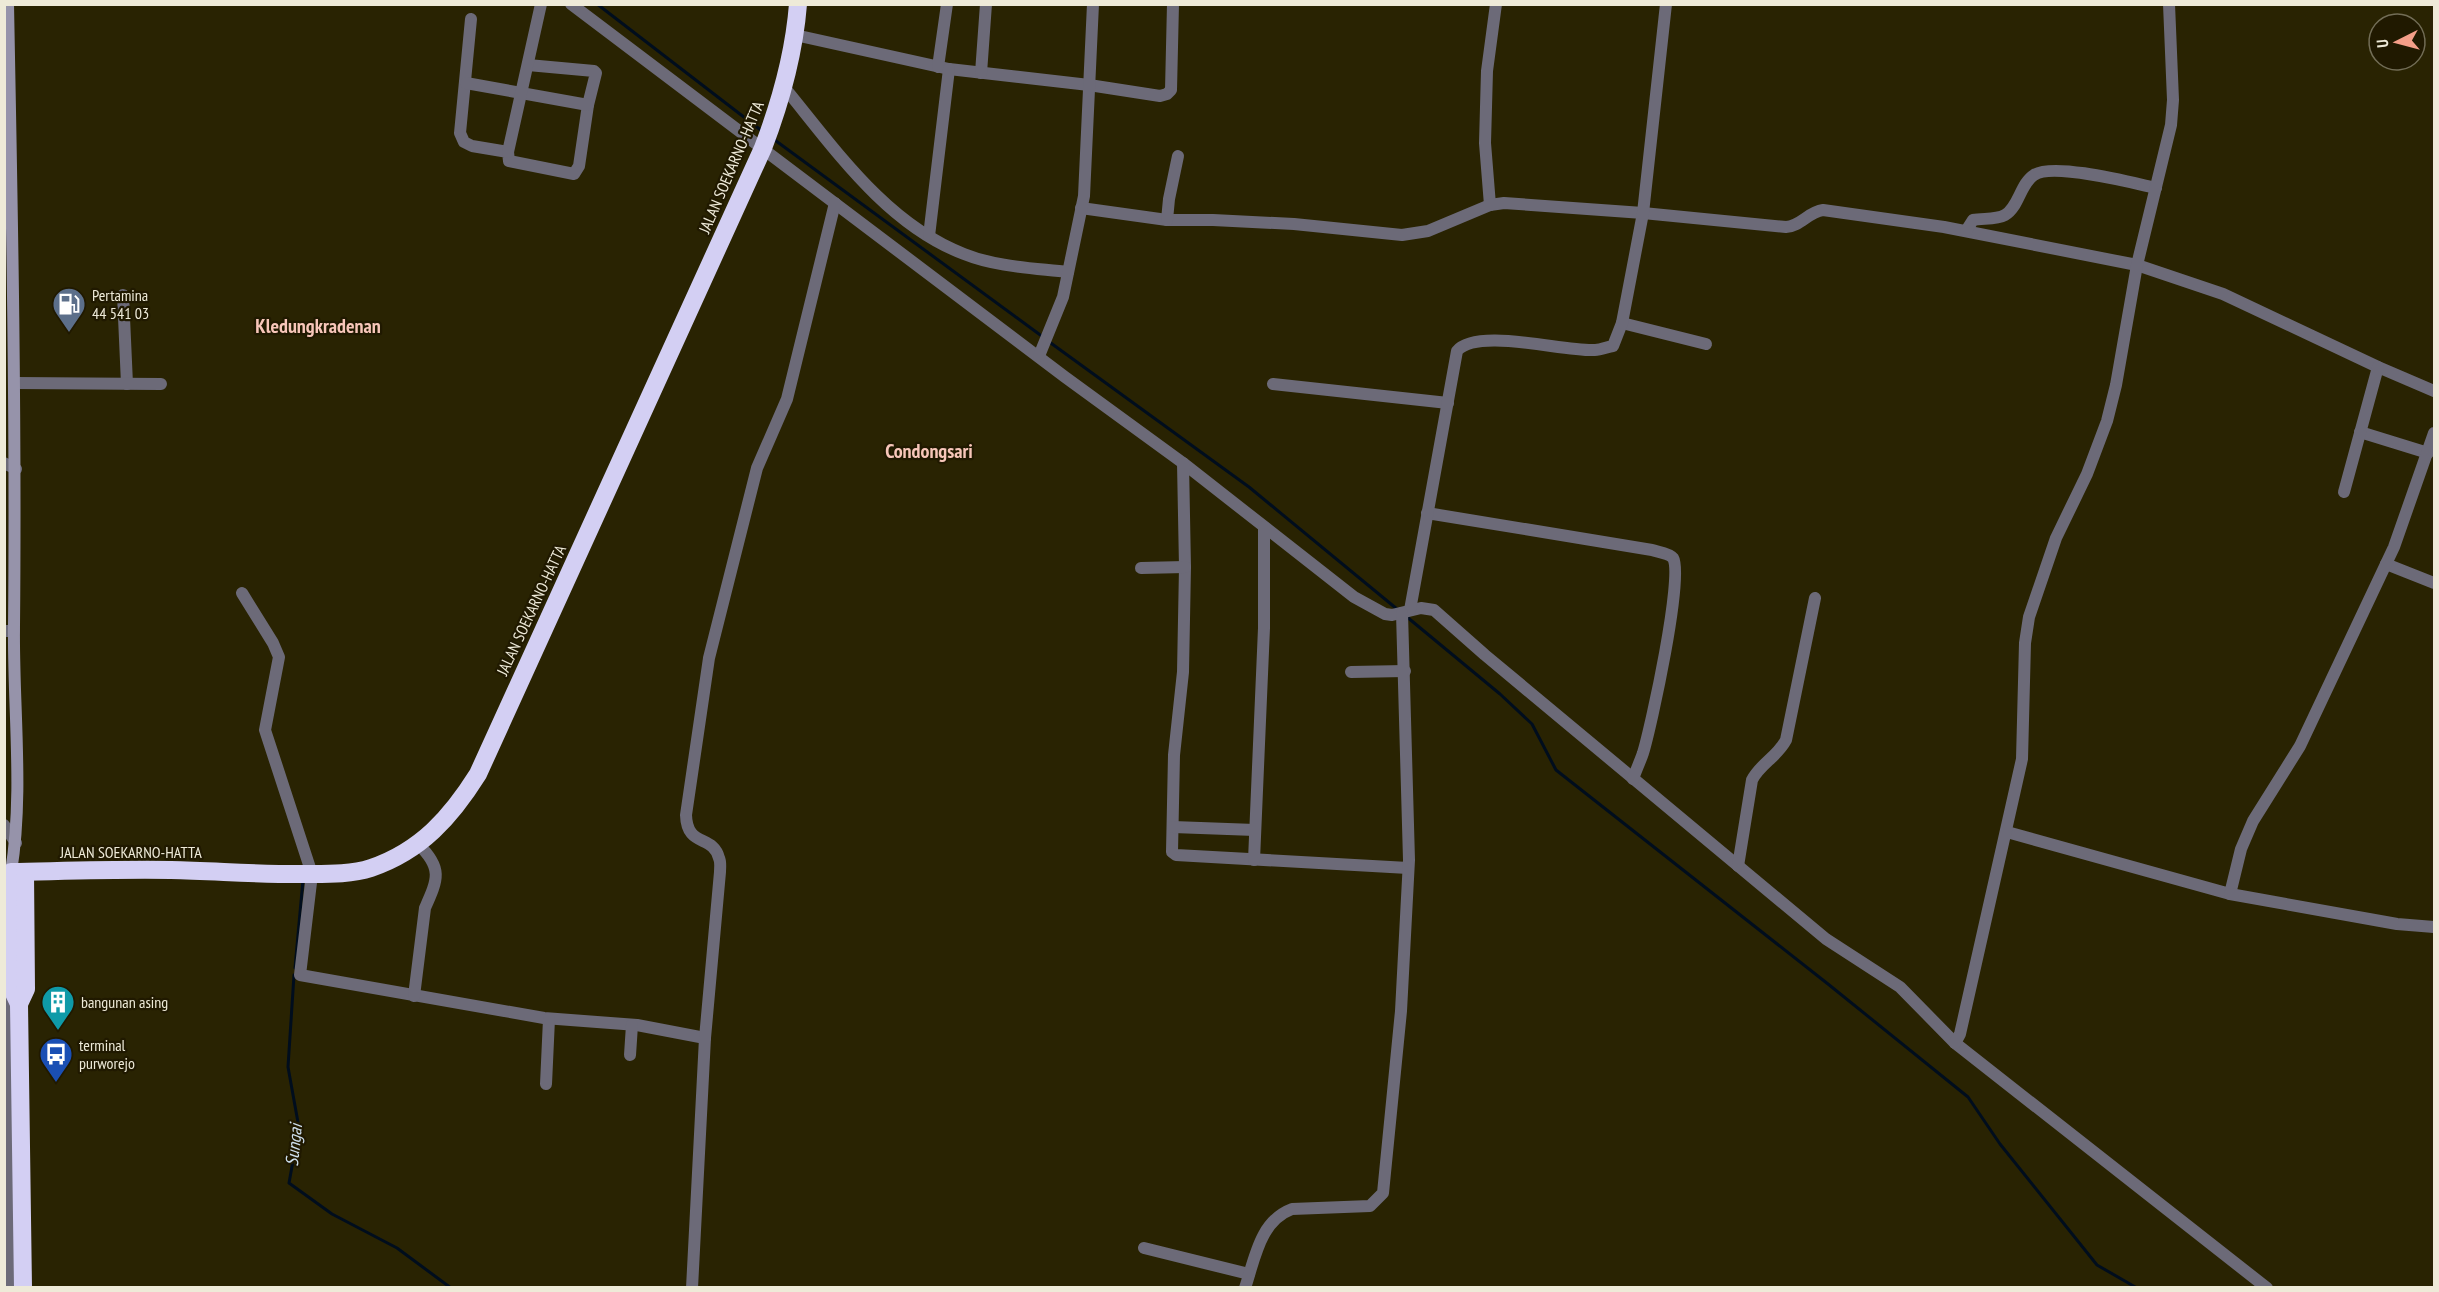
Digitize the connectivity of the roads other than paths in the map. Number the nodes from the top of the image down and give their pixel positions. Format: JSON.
{"nodes":[{"id":1,"x":8,"y":4,"type":"edge"},
{"id":2,"x":541,"y":4,"type":"edge"},
{"id":3,"x":571,"y":4,"type":"edge"},
{"id":4,"x":798,"y":4,"type":"edge"},
{"id":5,"x":946,"y":4,"type":"edge"},
{"id":6,"x":986,"y":4,"type":"edge"},
{"id":7,"x":1093,"y":4,"type":"edge"},
{"id":8,"x":1173,"y":4,"type":"edge"},
{"id":9,"x":1496,"y":4,"type":"edge"},
{"id":10,"x":1666,"y":4,"type":"edge"},
{"id":11,"x":2169,"y":4,"type":"edge"},
{"id":12,"x":584,"y":9,"type":"edge"},
{"id":13,"x":471,"y":19,"type":"dead end"},
{"id":14,"x":795,"y":35,"type":"junction"},
{"id":15,"x":528,"y":65,"type":"junction"},
{"id":16,"x":944,"y":68,"type":"junction"},
{"id":17,"x":981,"y":74,"type":"junction"},
{"id":18,"x":466,"y":83,"type":"junction"},
{"id":19,"x":1089,"y":85,"type":"junction"},
{"id":20,"x":784,"y":87,"type":"junction"},
{"id":21,"x":522,"y":93,"type":"junction"},
{"id":22,"x":588,"y":105,"type":"junction"},
{"id":23,"x":766,"y":139,"type":"junction"},
{"id":24,"x":8,"y":149,"type":"edge"},
{"id":25,"x":508,"y":152,"type":"junction"},
{"id":26,"x":1178,"y":156,"type":"dead end"},
{"id":27,"x":2156,"y":188,"type":"junction"},
{"id":28,"x":835,"y":203,"type":"junction"},
{"id":29,"x":1490,"y":205,"type":"junction"},
{"id":30,"x":1081,"y":208,"type":"junction"},
{"id":31,"x":1643,"y":213,"type":"junction"},
{"id":32,"x":1167,"y":220,"type":"junction"},
{"id":33,"x":1966,"y":231,"type":"junction"},
{"id":34,"x":929,"y":236,"type":"junction"},
{"id":35,"x":2137,"y":265,"type":"junction"},
{"id":36,"x":1068,"y":272,"type":"junction"},
{"id":37,"x":123,"y":295,"type":"dead end"},
{"id":38,"x":1622,"y":323,"type":"junction"},
{"id":39,"x":1706,"y":344,"type":"dead end"},
{"id":40,"x":1039,"y":356,"type":"junction"},
{"id":41,"x":2378,"y":367,"type":"junction"},
{"id":42,"x":16,"y":383,"type":"junction"},
{"id":43,"x":127,"y":384,"type":"junction"},
{"id":44,"x":161,"y":384,"type":"dead end"},
{"id":45,"x":1272,"y":384,"type":"dead end"},
{"id":46,"x":2434,"y":391,"type":"edge"},
{"id":47,"x":1448,"y":403,"type":"junction"},
{"id":48,"x":2360,"y":432,"type":"junction"},
{"id":49,"x":2434,"y":433,"type":"edge"},
{"id":50,"x":2428,"y":453,"type":"junction"},
{"id":51,"x":1183,"y":463,"type":"junction"},
{"id":52,"x":10,"y":466,"type":"edge"},
{"id":53,"x":2344,"y":492,"type":"dead end"},
{"id":54,"x":1427,"y":513,"type":"junction"},
{"id":55,"x":1264,"y":527,"type":"junction"},
{"id":56,"x":2386,"y":564,"type":"junction"},
{"id":57,"x":1185,"y":567,"type":"junction"},
{"id":58,"x":1141,"y":568,"type":"dead end"},
{"id":59,"x":2434,"y":583,"type":"edge"},
{"id":60,"x":242,"y":593,"type":"dead end"},
{"id":61,"x":1815,"y":598,"type":"dead end"},
{"id":62,"x":1406,"y":611,"type":"junction"},
{"id":63,"x":9,"y":631,"type":"edge"},
{"id":64,"x":1405,"y":671,"type":"junction"},
{"id":65,"x":1351,"y":672,"type":"dead end"},
{"id":66,"x":1633,"y":779,"type":"junction"},
{"id":67,"x":4,"y":825,"type":"edge"},
{"id":68,"x":1173,"y":827,"type":"junction"},
{"id":69,"x":1255,"y":830,"type":"junction"},
{"id":70,"x":2007,"y":832,"type":"junction"},
{"id":71,"x":16,"y":843,"type":"junction"},
{"id":72,"x":418,"y":844,"type":"junction"},
{"id":73,"x":1254,"y":860,"type":"junction"},
{"id":74,"x":1738,"y":866,"type":"junction"},
{"id":75,"x":1408,"y":868,"type":"junction"},
{"id":76,"x":18,"y":872,"type":"junction"},
{"id":77,"x":312,"y":874,"type":"junction"},
{"id":78,"x":2230,"y":894,"type":"junction"},
{"id":79,"x":2434,"y":927,"type":"edge"},
{"id":80,"x":12,"y":933,"type":"junction"},
{"id":81,"x":414,"y":996,"type":"junction"},
{"id":82,"x":19,"y":1004,"type":"junction"},
{"id":83,"x":549,"y":1019,"type":"junction"},
{"id":84,"x":632,"y":1025,"type":"junction"},
{"id":85,"x":705,"y":1038,"type":"junction"},
{"id":86,"x":1955,"y":1043,"type":"junction"},
{"id":87,"x":630,"y":1055,"type":"dead end"},
{"id":88,"x":546,"y":1084,"type":"dead end"},
{"id":89,"x":1144,"y":1248,"type":"dead end"},
{"id":90,"x":1249,"y":1274,"type":"junction"},
{"id":91,"x":12,"y":1287,"type":"edge"},
{"id":92,"x":23,"y":1287,"type":"edge"},
{"id":93,"x":692,"y":1287,"type":"edge"},
{"id":94,"x":1245,"y":1287,"type":"edge"},
{"id":95,"x":2267,"y":1287,"type":"edge"}],
"edges":[{"from":1,"to":24,"type":"main road"},
{"from":2,"to":15,"type":"street"},
{"from":3,"to":12,"type":"street"},
{"from":4,"to":14,"type":"highway","name":"JALAN SOEKARNO-HATTA"},
{"from":5,"to":16,"type":"street"},
{"from":6,"to":17,"type":"street"},
{"from":7,"to":19,"type":"street"},
{"from":8,"to":19,"type":"street"},
{"from":9,"to":29,"type":"street"},
{"from":10,"to":31,"type":"street"},
{"from":11,"to":27,"type":"street"},
{"from":12,"to":23,"type":"street"},
{"from":13,"to":18,"type":"street"},
{"from":14,"to":16,"type":"street"},
{"from":14,"to":20,"type":"highway","name":"JALAN SOEKARNO-HATTA"},
{"from":15,"to":21,"type":"street"},
{"from":15,"to":22,"type":"street"},
{"from":16,"to":17,"type":"street"},
{"from":16,"to":34,"type":"street"},
{"from":17,"to":19,"type":"street"},
{"from":18,"to":21,"type":"street"},
{"from":18,"to":25,"type":"street"},
{"from":19,"to":30,"type":"street"},
{"from":20,"to":23,"type":"highway","name":"JALAN SOEKARNO-HATTA"},
{"from":20,"to":34,"type":"street"},
{"from":21,"to":22,"type":"street"},
{"from":21,"to":25,"type":"street"},
{"from":22,"to":25,"type":"street"},
{"from":23,"to":28,"type":"street"},
{"from":23,"to":72,"type":"highway","name":"JALAN SOEKARNO-HATTA"},
{"from":24,"to":42,"type":"main road"},
{"from":26,"to":32,"type":"street"},
{"from":27,"to":33,"type":"street"},
{"from":27,"to":35,"type":"street"},
{"from":28,"to":40,"type":"street"},
{"from":28,"to":85,"type":"street"},
{"from":29,"to":31,"type":"street"},
{"from":29,"to":32,"type":"street"},
{"from":30,"to":32,"type":"street"},
{"from":30,"to":36,"type":"street"},
{"from":31,"to":33,"type":"street"},
{"from":31,"to":38,"type":"street"},
{"from":33,"to":35,"type":"street"},
{"from":34,"to":36,"type":"street"},
{"from":35,"to":41,"type":"street"},
{"from":35,"to":70,"type":"street"},
{"from":36,"to":40,"type":"street"},
{"from":37,"to":43,"type":"street"},
{"from":38,"to":39,"type":"street"},
{"from":38,"to":47,"type":"street"},
{"from":40,"to":51,"type":"street"},
{"from":41,"to":46,"type":"street"},
{"from":41,"to":48,"type":"street"},
{"from":42,"to":43,"type":"street"},
{"from":42,"to":52,"type":"main road"},
{"from":43,"to":44,"type":"street"},
{"from":45,"to":47,"type":"street"},
{"from":47,"to":54,"type":"street"},
{"from":48,"to":50,"type":"street"},
{"from":48,"to":53,"type":"street"},
{"from":49,"to":50,"type":"street"},
{"from":50,"to":56,"type":"street"},
{"from":51,"to":55,"type":"street"},
{"from":51,"to":57,"type":"street"},
{"from":52,"to":63,"type":"main road"},
{"from":54,"to":62,"type":"street"},
{"from":54,"to":66,"type":"street"},
{"from":55,"to":62,"type":"street"},
{"from":55,"to":69,"type":"street"},
{"from":56,"to":59,"type":"street"},
{"from":56,"to":78,"type":"street"},
{"from":57,"to":58,"type":"street"},
{"from":57,"to":68,"type":"street"},
{"from":60,"to":77,"type":"street"},
{"from":61,"to":74,"type":"street"},
{"from":62,"to":64,"type":"street"},
{"from":62,"to":66,"type":"street"},
{"from":63,"to":71,"type":"main road"},
{"from":64,"to":65,"type":"street"},
{"from":64,"to":75,"type":"street"},
{"from":66,"to":74,"type":"street"},
{"from":67,"to":71,"type":"street"},
{"from":68,"to":69,"type":"street"},
{"from":68,"to":73,"type":"street"},
{"from":69,"to":73,"type":"street"},
{"from":70,"to":78,"type":"street"},
{"from":70,"to":86,"type":"street"},
{"from":71,"to":76,"type":"main road"},
{"from":72,"to":77,"type":"highway","name":"JALAN SOEKARNO-HATTA"},
{"from":72,"to":81,"type":"street"},
{"from":73,"to":75,"type":"street"},
{"from":74,"to":86,"type":"street"},
{"from":75,"to":90,"type":"street"},
{"from":76,"to":77,"type":"highway","name":"JALAN SOEKARNO-HATTA"},
{"from":76,"to":80,"type":"highway"},
{"from":76,"to":82,"type":"highway"},
{"from":77,"to":81,"type":"street"},
{"from":78,"to":79,"type":"street"},
{"from":80,"to":82,"type":"highway"},
{"from":80,"to":91,"type":"street"},
{"from":81,"to":83,"type":"street"},
{"from":82,"to":92,"type":"highway"},
{"from":83,"to":84,"type":"street"},
{"from":83,"to":88,"type":"street"},
{"from":84,"to":85,"type":"street"},
{"from":84,"to":87,"type":"street"},
{"from":85,"to":93,"type":"street"},
{"from":86,"to":95,"type":"street"},
{"from":89,"to":90,"type":"street"},
{"from":90,"to":94,"type":"street"}]}
